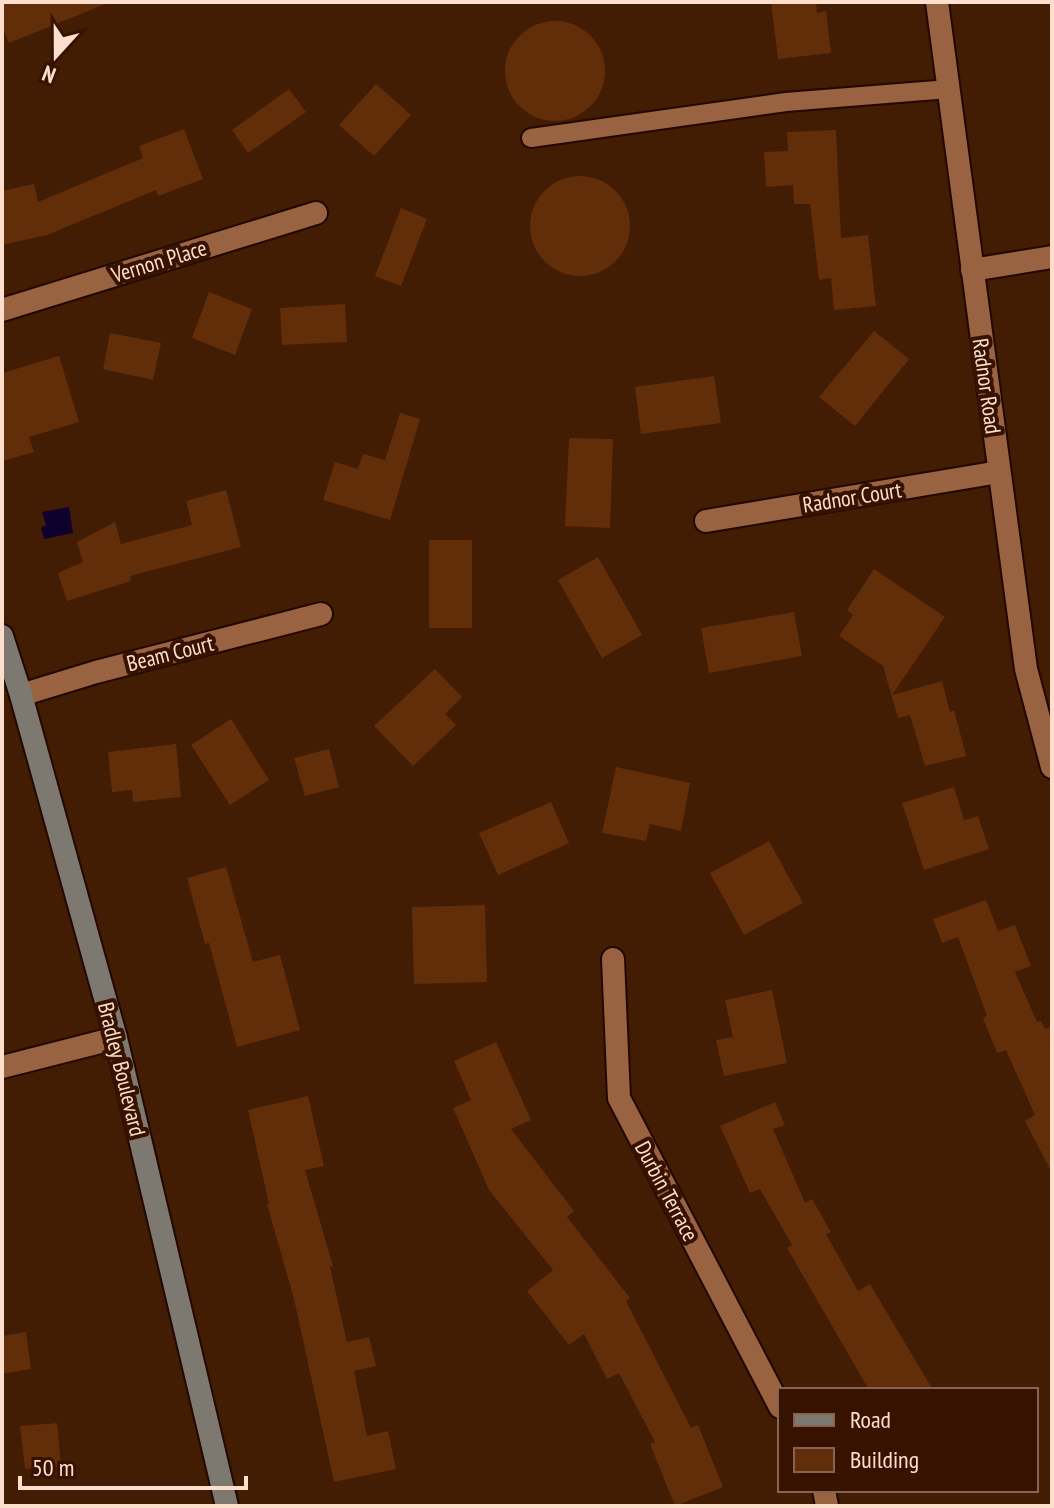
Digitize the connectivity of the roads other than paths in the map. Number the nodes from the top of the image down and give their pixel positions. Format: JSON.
{"nodes":[{"id":1,"x":937,"y":2,"type":"edge"},
{"id":2,"x":949,"y":89,"type":"junction"},
{"id":3,"x":531,"y":138,"type":"dead end"},
{"id":4,"x":316,"y":213,"type":"dead end"},
{"id":5,"x":1052,"y":257,"type":"edge"},
{"id":6,"x":972,"y":270,"type":"junction"},
{"id":7,"x":2,"y":310,"type":"edge"},
{"id":8,"x":999,"y":472,"type":"junction"},
{"id":9,"x":706,"y":521,"type":"dead end"},
{"id":10,"x":321,"y":614,"type":"dead end"},
{"id":11,"x":2,"y":636,"type":"edge"},
{"id":12,"x":21,"y":695,"type":"junction"},
{"id":13,"x":1052,"y":767,"type":"edge"},
{"id":14,"x":613,"y":959,"type":"dead end"},
{"id":15,"x":116,"y":1038,"type":"junction"},
{"id":16,"x":2,"y":1067,"type":"edge"},
{"id":17,"x":778,"y":1403,"type":"edge"},
{"id":18,"x":227,"y":1506,"type":"edge"}],
"edges":[{"from":1,"to":2,"type":"street","name":"Radnor Road"},
{"from":2,"to":3,"type":"lane"},
{"from":2,"to":6,"type":"street","name":"Radnor Road"},
{"from":4,"to":7,"type":"street","name":"Vernon Place"},
{"from":5,"to":6,"type":"street"},
{"from":6,"to":8,"type":"street","name":"Radnor Road"},
{"from":8,"to":9,"type":"street","name":"Radnor Court"},
{"from":8,"to":13,"type":"street","name":"Radnor Road"},
{"from":10,"to":12,"type":"street","name":"Beam Court"},
{"from":11,"to":12,"type":"main road","name":"Bradley Boulevard"},
{"from":12,"to":15,"type":"main road","name":"Bradley Boulevard"},
{"from":14,"to":17,"type":"street","name":"Durbin Terrace"},
{"from":15,"to":16,"type":"street"},
{"from":15,"to":18,"type":"main road","name":"Bradley Boulevard"}]}
